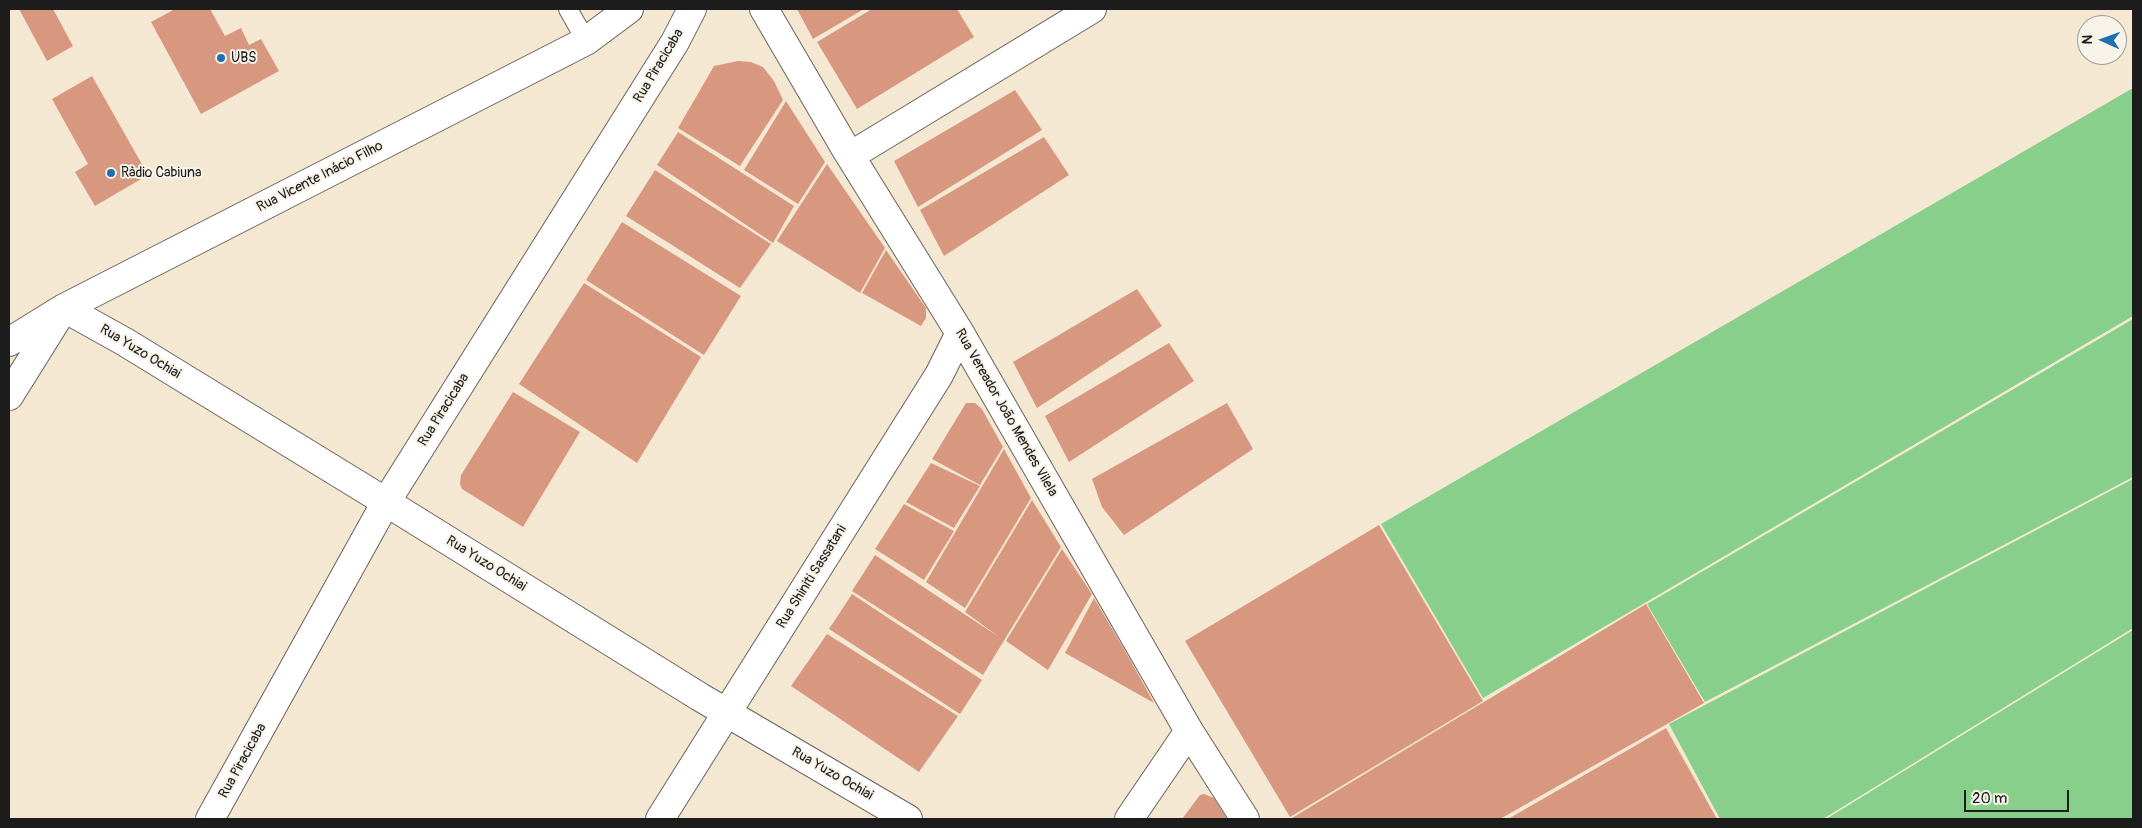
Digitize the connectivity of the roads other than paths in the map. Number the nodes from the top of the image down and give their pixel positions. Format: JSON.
{"nodes":[{"id":1,"x":568,"y":9,"type":"edge"},
{"id":2,"x":629,"y":9,"type":"edge"},
{"id":3,"x":692,"y":9,"type":"edge"},
{"id":4,"x":764,"y":9,"type":"edge"},
{"id":5,"x":1071,"y":9,"type":"edge"},
{"id":6,"x":1092,"y":9,"type":"edge"},
{"id":7,"x":586,"y":41,"type":"junction"},
{"id":8,"x":847,"y":151,"type":"junction"},
{"id":9,"x":64,"y":308,"type":"junction"},
{"id":10,"x":960,"y":333,"type":"junction"},
{"id":11,"x":9,"y":342,"type":"edge"},
{"id":12,"x":9,"y":396,"type":"edge"},
{"id":13,"x":386,"y":502,"type":"junction"},
{"id":14,"x":727,"y":712,"type":"junction"},
{"id":15,"x":1189,"y":731,"type":"junction"},
{"id":16,"x":210,"y":819,"type":"edge"},
{"id":17,"x":660,"y":819,"type":"edge"},
{"id":18,"x":908,"y":819,"type":"edge"},
{"id":19,"x":1129,"y":819,"type":"edge"},
{"id":20,"x":1245,"y":819,"type":"edge"}],
"edges":[{"from":1,"to":7,"type":"lane"},
{"from":2,"to":7,"type":"street","name":"Rua Vicente Inácio Filho"},
{"from":3,"to":13,"type":"street","name":"Rua Piracicaba"},
{"from":4,"to":8,"type":"street","name":"Rua Vereador João Mendes Vilela"},
{"from":5,"to":8,"type":"street"},
{"from":6,"to":8,"type":"street"},
{"from":7,"to":9,"type":"street","name":"Rua Vicente Inácio Filho"},
{"from":8,"to":10,"type":"street","name":"Rua Vereador João Mendes Vilela"},
{"from":9,"to":11,"type":"street","name":"Rua Vicente Inácio Filho"},
{"from":9,"to":12,"type":"street"},
{"from":9,"to":13,"type":"street","name":"Rua Yuzo Ochiai"},
{"from":10,"to":14,"type":"street","name":"Rua Shiniti Sassatani"},
{"from":10,"to":15,"type":"street","name":"Rua Vereador João Mendes Vilela"},
{"from":13,"to":14,"type":"street","name":"Rua Yuzo Ochiai"},
{"from":13,"to":16,"type":"street","name":"Rua Piracicaba"},
{"from":14,"to":17,"type":"street","name":"Rua Shiniti Sassatani"},
{"from":14,"to":18,"type":"street","name":"Rua Yuzo Ochiai"},
{"from":15,"to":19,"type":"street"},
{"from":15,"to":20,"type":"street","name":"Rua Vereador João Mendes Vilela"}]}
